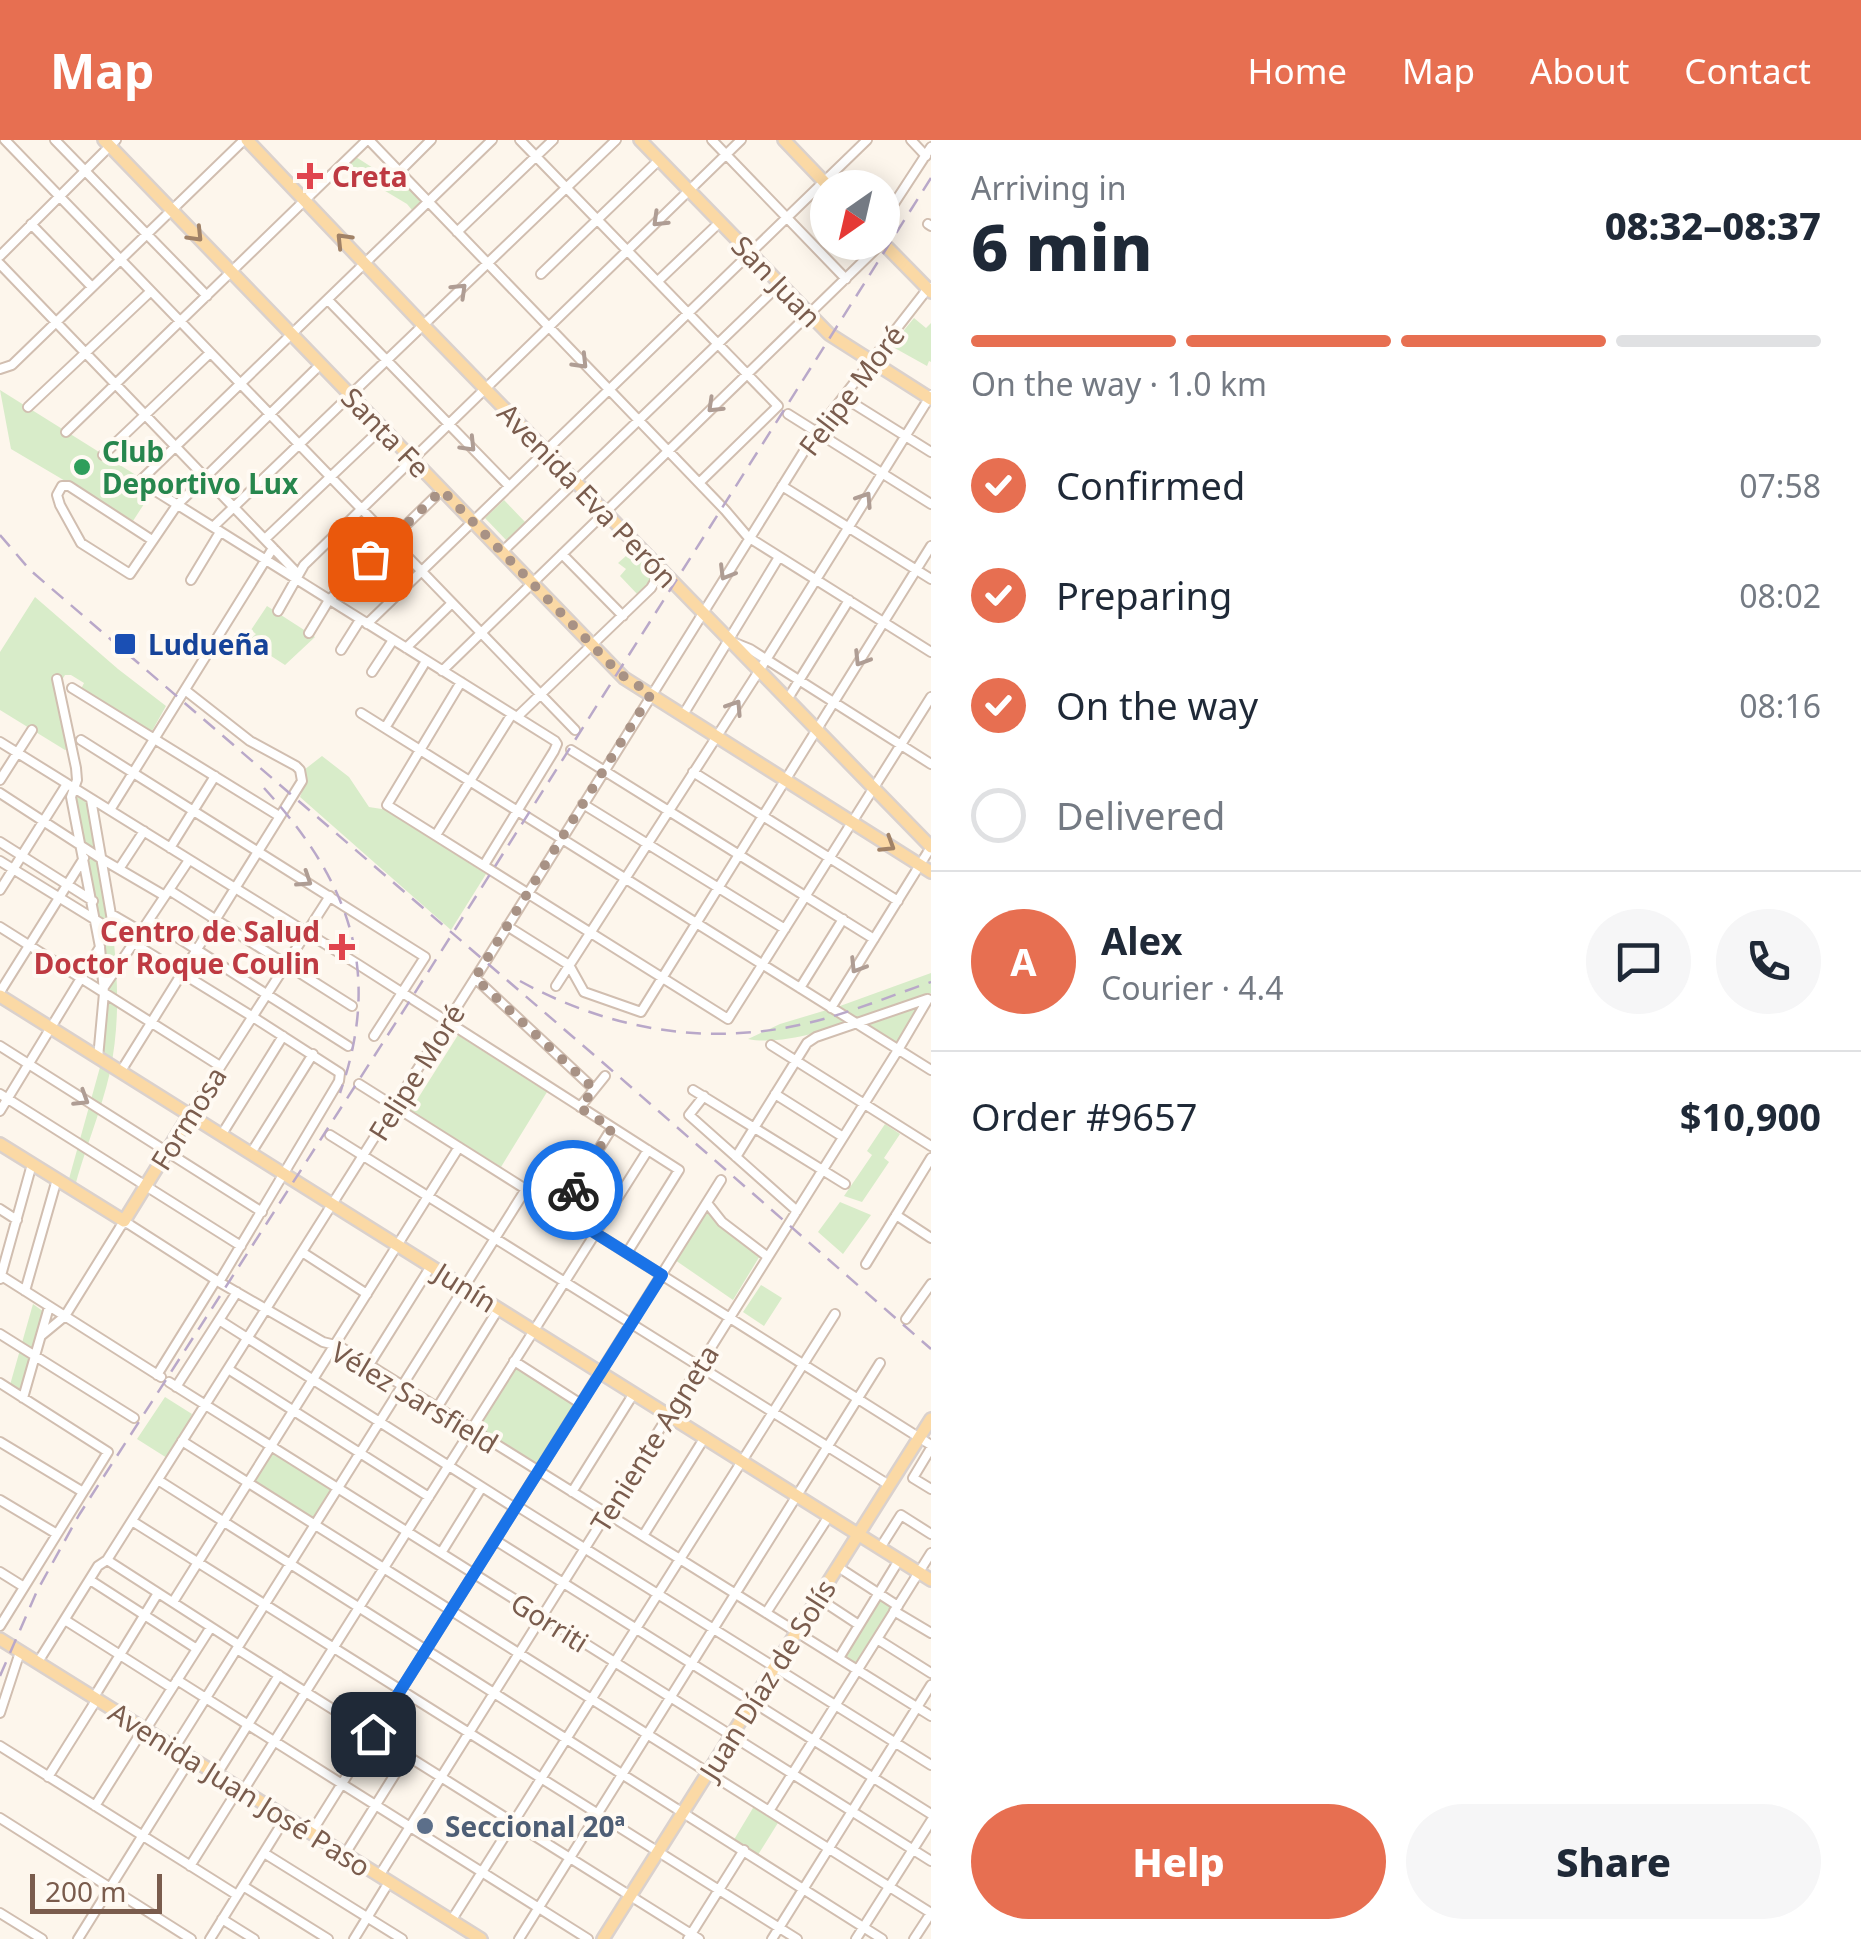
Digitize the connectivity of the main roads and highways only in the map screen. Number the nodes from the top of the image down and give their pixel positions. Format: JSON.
{"nodes":[{"id":1,"x":246,"y":140,"type":"edge"},
{"id":2,"x":640,"y":140,"type":"edge"},
{"id":3,"x":784,"y":140,"type":"edge"},
{"id":4,"x":110,"y":142,"type":"edge"},
{"id":5,"x":813,"y":170,"type":"edge"},
{"id":6,"x":900,"y":259,"type":"edge"},
{"id":7,"x":930,"y":288,"type":"edge"},
{"id":8,"x":930,"y":397,"type":"edge"},
{"id":9,"x":931,"y":847,"type":"edge"},
{"id":10,"x":926,"y":868,"type":"edge"},
{"id":11,"x":0,"y":994,"type":"edge"},
{"id":12,"x":190,"y":1114,"type":"junction"},
{"id":13,"x":0,"y":1144,"type":"edge"},
{"id":14,"x":124,"y":1222,"type":"joint"},
{"id":15,"x":931,"y":1419,"type":"edge"},
{"id":16,"x":927,"y":1443,"type":"edge"},
{"id":17,"x":858,"y":1534,"type":"junction"},
{"id":18,"x":931,"y":1580,"type":"edge"},
{"id":19,"x":0,"y":1639,"type":"edge"},
{"id":20,"x":481,"y":1939,"type":"edge"},
{"id":21,"x":603,"y":1939,"type":"edge"}],
"edges":[{"from":9,"to":1,"type":"main road","name":"Avenida Eva Perón","one_way":true},
{"from":2,"to":8,"type":"main road","name":"San Juan"},
{"from":3,"to":5,"type":"main road"},
{"from":4,"to":10,"type":"main road","name":"Santa Fe","one_way":true},
{"from":6,"to":7,"type":"main road"},
{"from":11,"to":12,"type":"main road","name":"Junín"},
{"from":12,"to":14,"type":"main road","name":"Formosa"},
{"from":12,"to":17,"type":"main road","name":"Junín"},
{"from":13,"to":14,"type":"main road","name":"Vélez Sarsfield"},
{"from":15,"to":16,"type":"main road","name":"Juan Díaz de Solís"},
{"from":16,"to":17,"type":"main road","name":"Juan Díaz de Solís"},
{"from":17,"to":18,"type":"main road","name":"Junín"},
{"from":17,"to":21,"type":"main road","name":"Juan Díaz de Solís"},
{"from":19,"to":20,"type":"main road","name":"Avenida Juan José Paso"}]}
